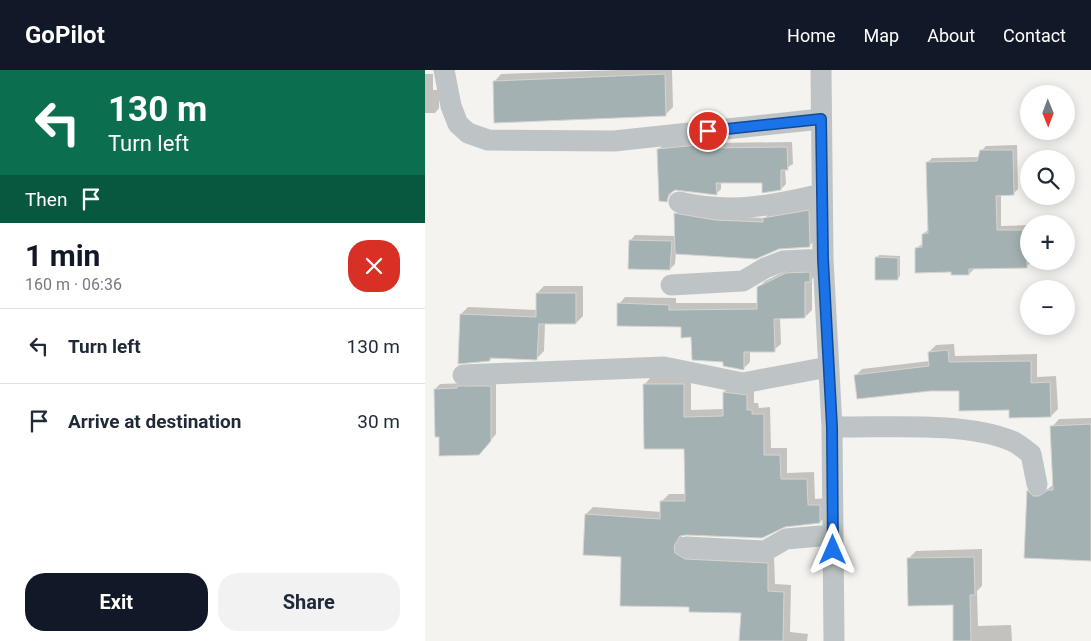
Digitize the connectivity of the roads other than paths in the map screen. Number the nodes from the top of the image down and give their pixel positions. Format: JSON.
{"nodes":[{"id":1,"x":444,"y":70,"type":"edge"},
{"id":2,"x":821,"y":70,"type":"edge"},
{"id":3,"x":821,"y":119,"type":"junction"},
{"id":4,"x":822,"y":194,"type":"junction"},
{"id":5,"x":679,"y":202,"type":"dead end"},
{"id":6,"x":823,"y":259,"type":"junction"},
{"id":7,"x":671,"y":285,"type":"dead end"},
{"id":8,"x":828,"y":368,"type":"junction"},
{"id":9,"x":463,"y":375,"type":"dead end"},
{"id":10,"x":832,"y":427,"type":"junction"},
{"id":11,"x":1037,"y":484,"type":"dead end"},
{"id":12,"x":832,"y":535,"type":"junction"},
{"id":13,"x":686,"y":547,"type":"dead end"},
{"id":14,"x":834,"y":641,"type":"edge"}],
"edges":[{"from":1,"to":3,"type":"street"},
{"from":2,"to":3,"type":"street"},
{"from":3,"to":4,"type":"street"},
{"from":4,"to":5,"type":"street"},
{"from":4,"to":6,"type":"street"},
{"from":6,"to":7,"type":"street"},
{"from":6,"to":8,"type":"street"},
{"from":8,"to":9,"type":"street"},
{"from":8,"to":10,"type":"street"},
{"from":10,"to":11,"type":"street"},
{"from":10,"to":12,"type":"street"},
{"from":12,"to":13,"type":"street"},
{"from":12,"to":14,"type":"street"}]}
